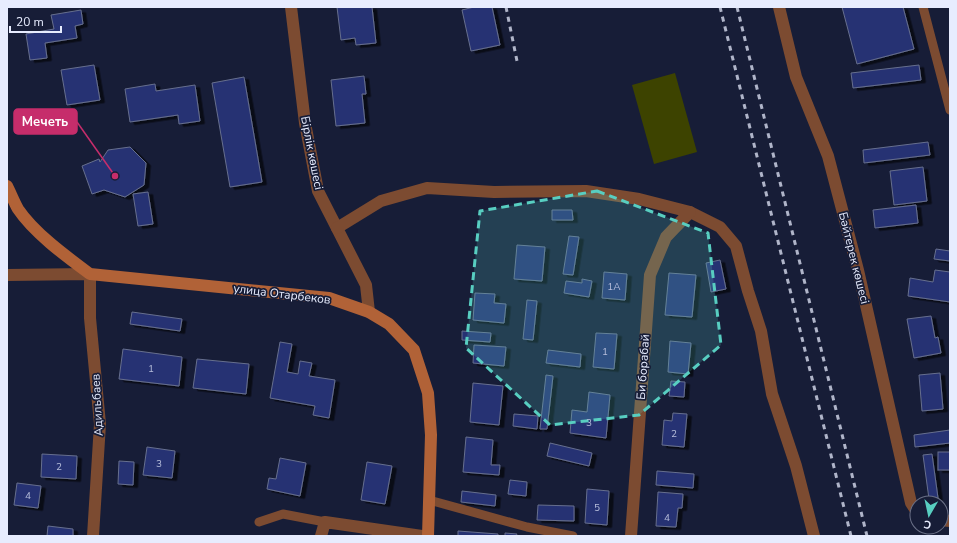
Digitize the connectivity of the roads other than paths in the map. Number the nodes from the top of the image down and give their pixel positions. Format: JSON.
{"nodes":[{"id":1,"x":291,"y":7,"type":"edge"},
{"id":2,"x":779,"y":7,"type":"edge"},
{"id":3,"x":923,"y":7,"type":"edge"},
{"id":4,"x":950,"y":110,"type":"edge"},
{"id":5,"x":7,"y":186,"type":"edge"},
{"id":6,"x":690,"y":212,"type":"junction"},
{"id":7,"x":337,"y":228,"type":"junction"},
{"id":8,"x":90,"y":274,"type":"junction"},
{"id":9,"x":7,"y":275,"type":"edge"},
{"id":10,"x":369,"y":312,"type":"junction"},
{"id":11,"x":909,"y":495,"type":"edge"},
{"id":12,"x":429,"y":500,"type":"junction"},
{"id":13,"x":259,"y":522,"type":"dead end"},
{"id":14,"x":325,"y":522,"type":"junction"},
{"id":15,"x":93,"y":536,"type":"edge"},
{"id":16,"x":321,"y":536,"type":"edge"},
{"id":17,"x":422,"y":536,"type":"edge"},
{"id":18,"x":428,"y":536,"type":"edge"},
{"id":19,"x":573,"y":536,"type":"edge"},
{"id":20,"x":631,"y":536,"type":"edge"},
{"id":21,"x":814,"y":536,"type":"edge"}],
"edges":[{"from":1,"to":7,"type":"street","name":"Бірлік көшесі"},
{"from":2,"to":11,"type":"street","name":"Бәйтерек көшесі"},
{"from":3,"to":4,"type":"lane"},
{"from":5,"to":8,"type":"main road"},
{"from":6,"to":7,"type":"street"},
{"from":6,"to":20,"type":"street","name":"Би борабай"},
{"from":6,"to":21,"type":"street"},
{"from":7,"to":10,"type":"street","name":"Бірлік көшесі"},
{"from":8,"to":9,"type":"street"},
{"from":8,"to":10,"type":"main road","name":"улица Отарбеков"},
{"from":8,"to":15,"type":"street","name":"Адильбаев"},
{"from":10,"to":12,"type":"main road","name":"улица Отарбеков"},
{"from":12,"to":18,"type":"main road","name":"улица Отарбеков"},
{"from":12,"to":19,"type":"lane"},
{"from":13,"to":14,"type":"lane"},
{"from":14,"to":16,"type":"street"},
{"from":14,"to":17,"type":"street"}]}
